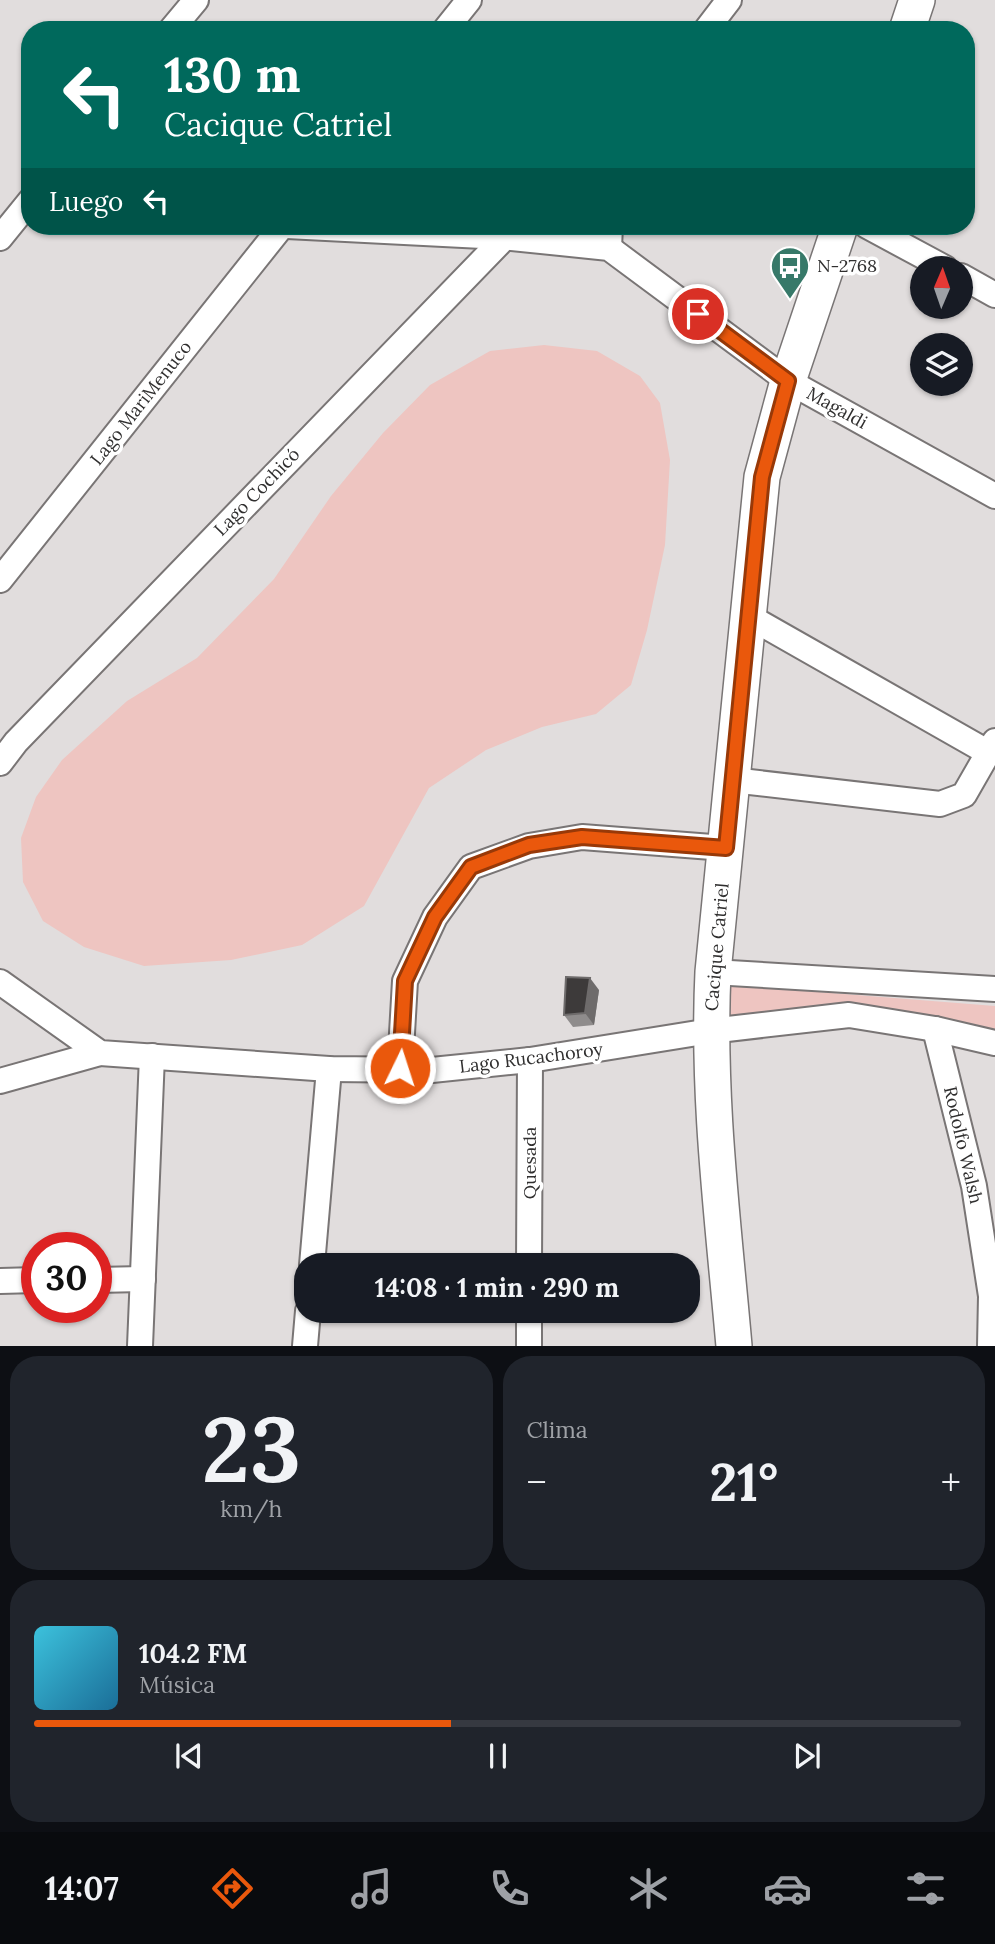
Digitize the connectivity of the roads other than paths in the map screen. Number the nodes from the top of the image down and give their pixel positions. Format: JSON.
{"nodes":[{"id":1,"x":196,"y":0,"type":"edge"},
{"id":2,"x":469,"y":0,"type":"edge"},
{"id":3,"x":729,"y":0,"type":"edge"},
{"id":4,"x":917,"y":0,"type":"edge"},
{"id":5,"x":178,"y":21,"type":"edge"},
{"id":6,"x":452,"y":21,"type":"edge"},
{"id":7,"x":713,"y":21,"type":"edge"},
{"id":8,"x":910,"y":21,"type":"edge"},
{"id":9,"x":21,"y":215,"type":"edge"},
{"id":10,"x":275,"y":235,"type":"edge"},
{"id":11,"x":506,"y":235,"type":"edge"},
{"id":12,"x":576,"y":235,"type":"edge"},
{"id":13,"x":838,"y":235,"type":"edge"},
{"id":14,"x":884,"y":235,"type":"edge"},
{"id":15,"x":609,"y":237,"type":"edge"},
{"id":16,"x":0,"y":238,"type":"edge"},
{"id":17,"x":923,"y":256,"type":"edge"},
{"id":18,"x":973,"y":283,"type":"edge"},
{"id":19,"x":995,"y":295,"type":"edge"},
{"id":20,"x":788,"y":381,"type":"junction"},
{"id":21,"x":995,"y":496,"type":"edge"},
{"id":22,"x":0,"y":580,"type":"edge"},
{"id":23,"x":748,"y":617,"type":"junction"},
{"id":24,"x":992,"y":747,"type":"edge"},
{"id":25,"x":0,"y":763,"type":"edge"},
{"id":26,"x":732,"y":780,"type":"junction"},
{"id":27,"x":726,"y":848,"type":"junction"},
{"id":28,"x":713,"y":972,"type":"junction"},
{"id":29,"x":0,"y":982,"type":"edge"},
{"id":30,"x":995,"y":989,"type":"edge"},
{"id":31,"x":935,"y":1029,"type":"junction"},
{"id":32,"x":710,"y":1031,"type":"junction"},
{"id":33,"x":995,"y":1043,"type":"edge"},
{"id":34,"x":100,"y":1053,"type":"junction"},
{"id":35,"x":152,"y":1056,"type":"junction"},
{"id":36,"x":530,"y":1060,"type":"junction"},
{"id":37,"x":400,"y":1068,"type":"junction"},
{"id":38,"x":329,"y":1069,"type":"junction"},
{"id":39,"x":0,"y":1081,"type":"edge"},
{"id":40,"x":313,"y":1253,"type":"edge"},
{"id":41,"x":529,"y":1253,"type":"edge"},
{"id":42,"x":143,"y":1279,"type":"junction"},
{"id":43,"x":0,"y":1280,"type":"edge"},
{"id":44,"x":21,"y":1280,"type":"edge"},
{"id":45,"x":112,"y":1280,"type":"edge"},
{"id":46,"x":307,"y":1323,"type":"edge"},
{"id":47,"x":529,"y":1323,"type":"edge"},
{"id":48,"x":140,"y":1346,"type":"edge"},
{"id":49,"x":305,"y":1346,"type":"edge"},
{"id":50,"x":528,"y":1346,"type":"edge"},
{"id":51,"x":734,"y":1346,"type":"edge"},
{"id":52,"x":990,"y":1346,"type":"edge"}],
"edges":[{"from":1,"to":5,"type":"street"},
{"from":2,"to":6,"type":"street"},
{"from":3,"to":7,"type":"street"},
{"from":4,"to":8,"type":"street"},
{"from":9,"to":16,"type":"street"},
{"from":10,"to":22,"type":"street","name":"Lago MariMenuco"},
{"from":11,"to":25,"type":"street","name":"Lago Cochicó"},
{"from":12,"to":15,"type":"street","name":"Magaldi"},
{"from":13,"to":20,"type":"street","name":"Cacique Catriel"},
{"from":14,"to":17,"type":"street"},
{"from":15,"to":20,"type":"street","name":"Magaldi"},
{"from":18,"to":19,"type":"street"},
{"from":20,"to":21,"type":"street","name":"Magaldi"},
{"from":20,"to":23,"type":"street","name":"Cacique Catriel"},
{"from":23,"to":24,"type":"street"},
{"from":23,"to":26,"type":"street","name":"Cacique Catriel"},
{"from":24,"to":26,"type":"street"},
{"from":26,"to":27,"type":"street","name":"Cacique Catriel"},
{"from":27,"to":28,"type":"street","name":"Cacique Catriel"},
{"from":27,"to":37,"type":"street"},
{"from":28,"to":30,"type":"street"},
{"from":28,"to":32,"type":"street","name":"Cacique Catriel"},
{"from":29,"to":34,"type":"street"},
{"from":31,"to":32,"type":"street","name":"Lago Rucachoroy"},
{"from":31,"to":33,"type":"street","name":"Lago Rucachoroy"},
{"from":31,"to":52,"type":"street","name":"Rodolfo Walsh"},
{"from":32,"to":36,"type":"street","name":"Lago Rucachoroy"},
{"from":32,"to":51,"type":"street","name":"Cacique Catriel"},
{"from":34,"to":35,"type":"street","name":"Lago Rucachoroy"},
{"from":34,"to":39,"type":"street"},
{"from":35,"to":38,"type":"street","name":"Lago Rucachoroy"},
{"from":35,"to":42,"type":"street"},
{"from":36,"to":37,"type":"street","name":"Lago Rucachoroy"},
{"from":36,"to":41,"type":"street","name":"Quesada"},
{"from":37,"to":38,"type":"street","name":"Lago Rucachoroy"},
{"from":38,"to":40,"type":"street"},
{"from":42,"to":45,"type":"street"},
{"from":42,"to":48,"type":"street"},
{"from":43,"to":44,"type":"street"},
{"from":46,"to":49,"type":"street"},
{"from":47,"to":50,"type":"street"}]}
